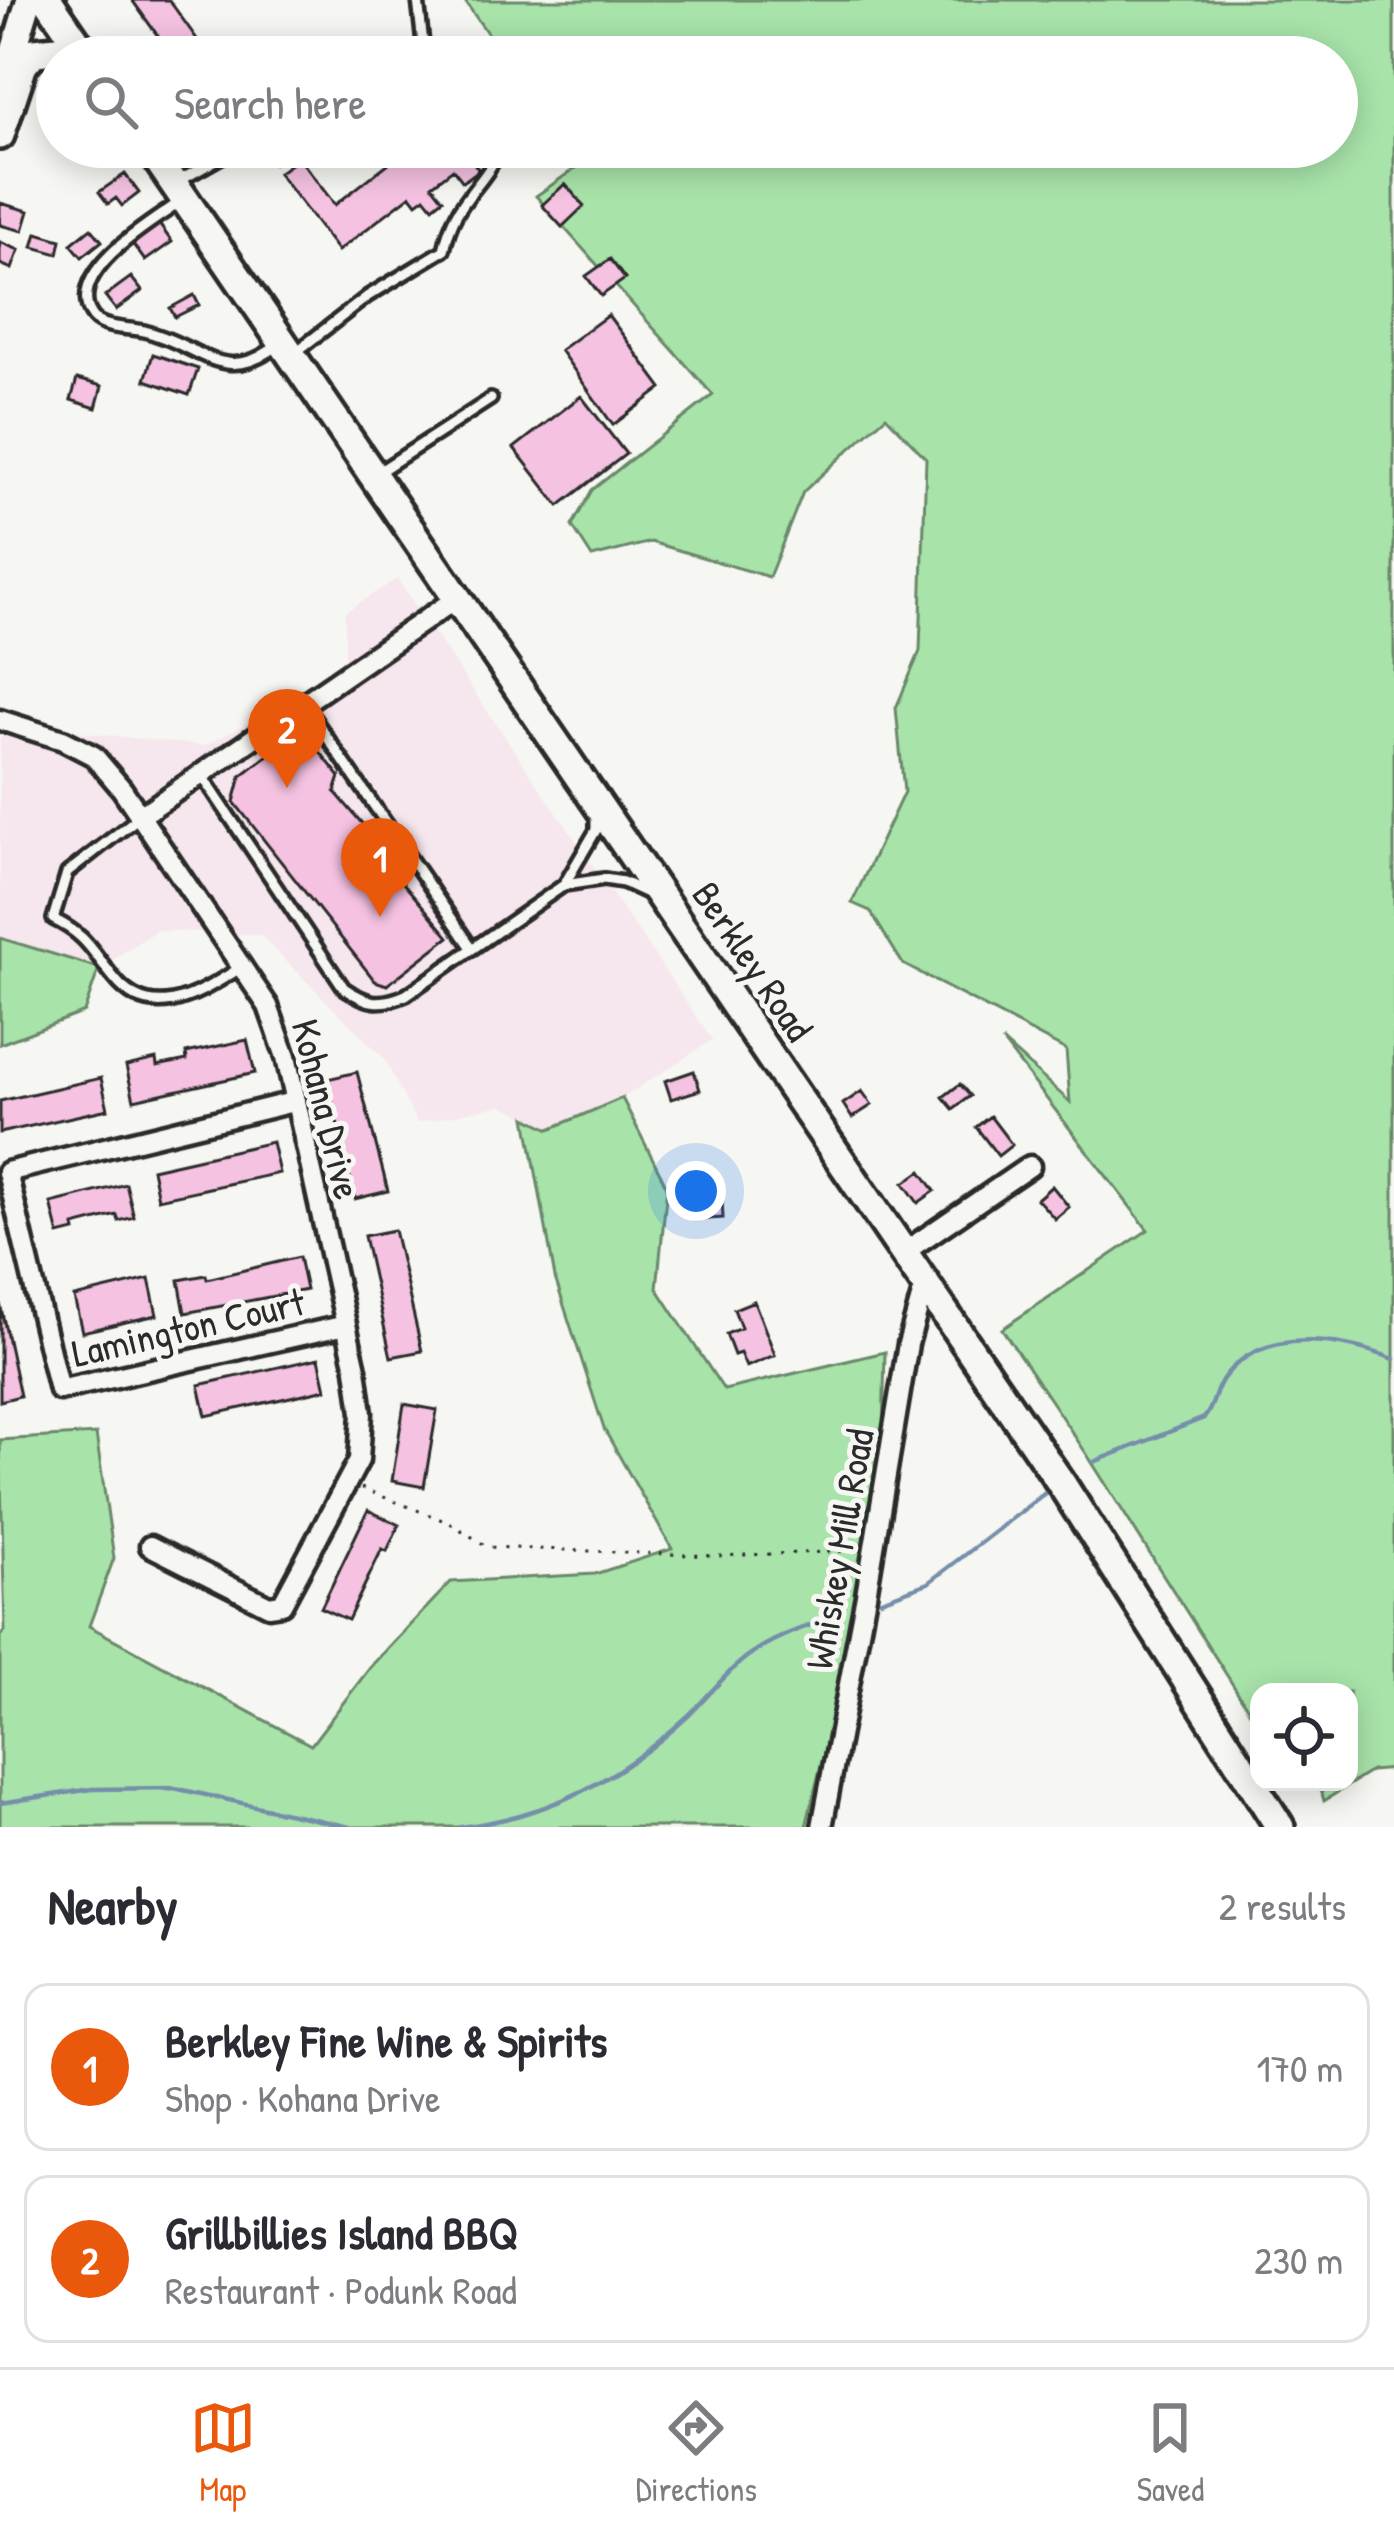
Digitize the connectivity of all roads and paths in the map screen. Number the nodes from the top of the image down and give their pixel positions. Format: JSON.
{"nodes":[{"id":1,"x":29,"y":0,"type":"edge"},
{"id":2,"x":48,"y":0,"type":"edge"},
{"id":3,"x":418,"y":0,"type":"edge"},
{"id":4,"x":73,"y":36,"type":"edge"},
{"id":5,"x":422,"y":36,"type":"edge"},
{"id":6,"x":11,"y":62,"type":"edge"},
{"id":7,"x":2,"y":114,"type":"edge"},
{"id":8,"x":161,"y":168,"type":"edge"},
{"id":9,"x":491,"y":168,"type":"edge"},
{"id":10,"x":286,"y":349,"type":"junction"},
{"id":11,"x":490,"y":399,"type":"dead end"},
{"id":12,"x":373,"y":476,"type":"junction"},
{"id":13,"x":457,"y":598,"type":"junction"},
{"id":14,"x":304,"y":704,"type":"junction"},
{"id":15,"x":0,"y":720,"type":"edge"},
{"id":16,"x":201,"y":774,"type":"junction"},
{"id":17,"x":596,"y":801,"type":"junction"},
{"id":18,"x":139,"y":817,"type":"junction"},
{"id":19,"x":564,"y":885,"type":"junction"},
{"id":20,"x":665,"y":902,"type":"junction"},
{"id":21,"x":472,"y":948,"type":"junction"},
{"id":22,"x":242,"y":967,"type":"junction"},
{"id":23,"x":293,"y":1102,"type":"junction"},
{"id":24,"x":1030,"y":1166,"type":"dead end"},
{"id":25,"x":903,"y":1253,"type":"junction"},
{"id":26,"x":926,"y":1284,"type":"junction"},
{"id":27,"x":346,"y":1325,"type":"junction"},
{"id":28,"x":348,"y":1483,"type":"junction"},
{"id":29,"x":150,"y":1546,"type":"dead end"},
{"id":30,"x":874,"y":1551,"type":"junction"},
{"id":31,"x":822,"y":1827,"type":"edge"},
{"id":32,"x":1280,"y":1827,"type":"edge"}],
"edges":[{"from":1,"to":6,"type":"main road"},
{"from":2,"to":4,"type":"main road"},
{"from":3,"to":5,"type":"lane"},
{"from":6,"to":7,"type":"main road"},
{"from":8,"to":10,"type":"main road","name":"Berkley Road"},
{"from":8,"to":10,"type":"lane"},
{"from":9,"to":10,"type":"lane"},
{"from":10,"to":12,"type":"main road","name":"Berkley Road"},
{"from":11,"to":12,"type":"lane"},
{"from":12,"to":13,"type":"main road","name":"Berkley Road"},
{"from":13,"to":14,"type":"street"},
{"from":13,"to":17,"type":"main road","name":"Berkley Road"},
{"from":14,"to":16,"type":"street"},
{"from":14,"to":21,"type":"lane"},
{"from":15,"to":18,"type":"street","name":"Kohana Drive"},
{"from":16,"to":18,"type":"street"},
{"from":16,"to":21,"type":"lane"},
{"from":17,"to":19,"type":"lane"},
{"from":17,"to":20,"type":"main road","name":"Berkley Road"},
{"from":18,"to":22,"type":"street","name":"Kohana Drive"},
{"from":18,"to":22,"type":"lane"},
{"from":19,"to":20,"type":"lane"},
{"from":19,"to":21,"type":"lane"},
{"from":20,"to":25,"type":"main road","name":"Berkley Road"},
{"from":22,"to":23,"type":"street","name":"Kohana Drive"},
{"from":23,"to":27,"type":"street","name":"Kohana Drive"},
{"from":23,"to":27,"type":"street","name":"Lamington Court"},
{"from":24,"to":25,"type":"street"},
{"from":25,"to":26,"type":"main road","name":"Berkley Road"},
{"from":26,"to":30,"type":"street","name":"Whiskey Mill Road"},
{"from":26,"to":32,"type":"main road","name":"Berkley Road"},
{"from":27,"to":28,"type":"street","name":"Kohana Drive"},
{"from":28,"to":29,"type":"street","name":"Kohana Drive"},
{"from":28,"to":30,"type":"path"},
{"from":30,"to":31,"type":"street","name":"Whiskey Mill Road"}]}
